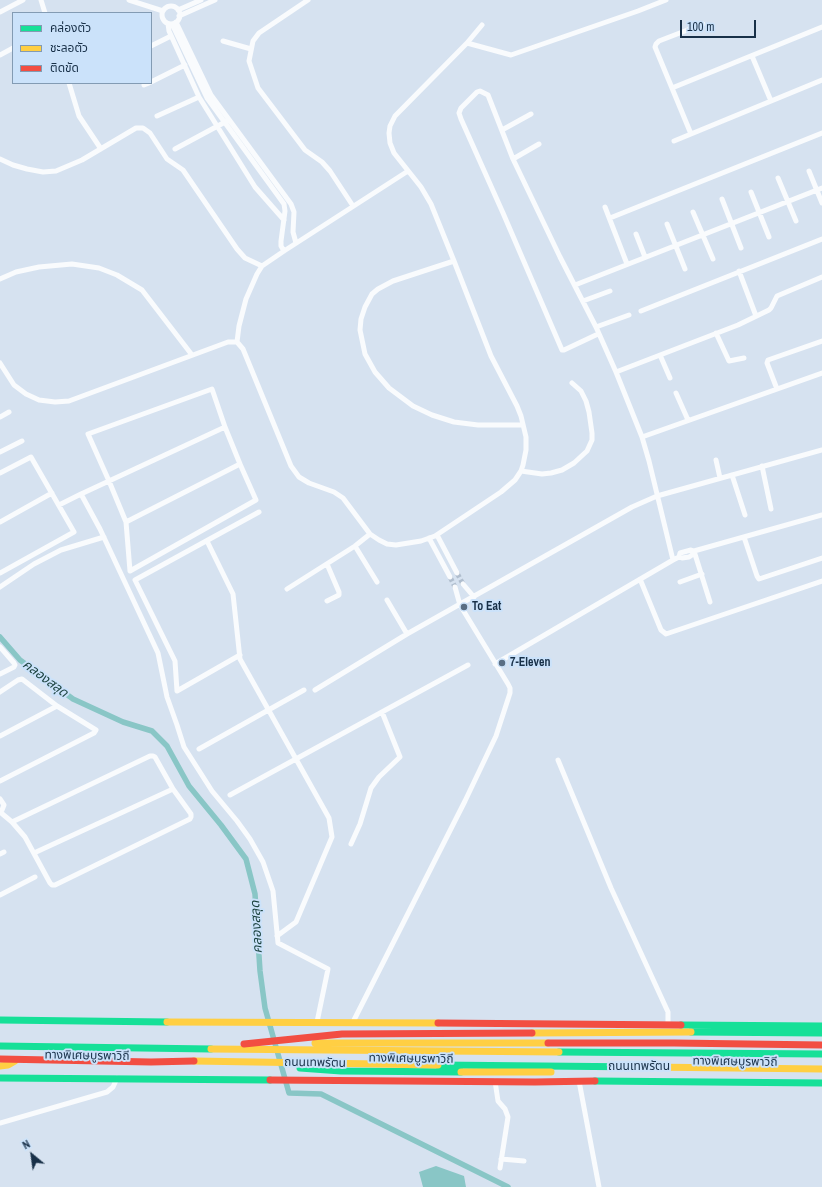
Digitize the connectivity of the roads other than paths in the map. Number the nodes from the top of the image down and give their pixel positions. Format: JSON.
{"nodes":[{"id":1,"x":23,"y":0,"type":"edge"},
{"id":2,"x":41,"y":0,"type":"edge"},
{"id":3,"x":129,"y":0,"type":"edge"},
{"id":4,"x":201,"y":0,"type":"edge"},
{"id":5,"x":215,"y":0,"type":"edge"},
{"id":6,"x":308,"y":0,"type":"edge"},
{"id":7,"x":666,"y":0,"type":"edge"},
{"id":8,"x":178,"y":10,"type":"junction"},
{"id":9,"x":163,"y":11,"type":"junction"},
{"id":10,"x":0,"y":12,"type":"edge"},
{"id":11,"x":45,"y":12,"type":"edge"},
{"id":12,"x":179,"y":16,"type":"junction"},
{"id":13,"x":172,"y":23,"type":"junction"},
{"id":14,"x":703,"y":24,"type":"dead end"},
{"id":15,"x":482,"y":25,"type":"dead end"},
{"id":16,"x":822,"y":27,"type":"edge"},
{"id":17,"x":171,"y":36,"type":"junction"},
{"id":18,"x":223,"y":41,"type":"dead end"},
{"id":19,"x":467,"y":43,"type":"junction"},
{"id":20,"x":152,"y":46,"type":"edge"},
{"id":21,"x":12,"y":49,"type":"edge"},
{"id":22,"x":251,"y":49,"type":"junction"},
{"id":23,"x":0,"y":55,"type":"edge"},
{"id":24,"x":752,"y":56,"type":"junction"},
{"id":25,"x":187,"y":60,"type":"junction"},
{"id":26,"x":822,"y":80,"type":"edge"},
{"id":27,"x":152,"y":81,"type":"edge"},
{"id":28,"x":69,"y":84,"type":"edge"},
{"id":29,"x":672,"y":88,"type":"junction"},
{"id":30,"x":199,"y":97,"type":"junction"},
{"id":31,"x":770,"y":101,"type":"junction"},
{"id":32,"x":531,"y":114,"type":"dead end"},
{"id":33,"x":157,"y":116,"type":"dead end"},
{"id":34,"x":227,"y":121,"type":"junction"},
{"id":35,"x":217,"y":126,"type":"junction"},
{"id":36,"x":502,"y":130,"type":"junction"},
{"id":37,"x":822,"y":133,"type":"edge"},
{"id":38,"x":691,"y":134,"type":"junction"},
{"id":39,"x":674,"y":141,"type":"dead end"},
{"id":40,"x":539,"y":144,"type":"dead end"},
{"id":41,"x":101,"y":149,"type":"junction"},
{"id":42,"x":175,"y":149,"type":"dead end"},
{"id":43,"x":0,"y":159,"type":"edge"},
{"id":44,"x":514,"y":159,"type":"junction"},
{"id":45,"x":255,"y":165,"type":"junction"},
{"id":46,"x":245,"y":170,"type":"junction"},
{"id":47,"x":408,"y":171,"type":"junction"},
{"id":48,"x":809,"y":171,"type":"dead end"},
{"id":49,"x":778,"y":178,"type":"dead end"},
{"id":50,"x":822,"y":188,"type":"edge"},
{"id":51,"x":816,"y":190,"type":"junction"},
{"id":52,"x":751,"y":192,"type":"dead end"},
{"id":53,"x":722,"y":200,"type":"dead end"},
{"id":54,"x":788,"y":201,"type":"junction"},
{"id":55,"x":822,"y":203,"type":"edge"},
{"id":56,"x":353,"y":206,"type":"junction"},
{"id":57,"x":605,"y":207,"type":"dead end"},
{"id":58,"x":693,"y":212,"type":"dead end"},
{"id":59,"x":760,"y":212,"type":"junction"},
{"id":60,"x":610,"y":218,"type":"junction"},
{"id":61,"x":284,"y":220,"type":"junction"},
{"id":62,"x":796,"y":221,"type":"dead end"},
{"id":63,"x":667,"y":224,"type":"dead end"},
{"id":64,"x":731,"y":224,"type":"junction"},
{"id":65,"x":636,"y":234,"type":"dead end"},
{"id":66,"x":702,"y":235,"type":"junction"},
{"id":67,"x":769,"y":236,"type":"dead end"},
{"id":68,"x":822,"y":239,"type":"edge"},
{"id":69,"x":296,"y":243,"type":"junction"},
{"id":70,"x":675,"y":246,"type":"junction"},
{"id":71,"x":741,"y":248,"type":"dead end"},
{"id":72,"x":284,"y":251,"type":"junction"},
{"id":73,"x":645,"y":257,"type":"junction"},
{"id":74,"x":713,"y":259,"type":"dead end"},
{"id":75,"x":454,"y":261,"type":"junction"},
{"id":76,"x":627,"y":264,"type":"junction"},
{"id":77,"x":262,"y":266,"type":"junction"},
{"id":78,"x":684,"y":269,"type":"dead end"},
{"id":79,"x":739,"y":271,"type":"junction"},
{"id":80,"x":822,"y":277,"type":"edge"},
{"id":81,"x":0,"y":279,"type":"edge"},
{"id":82,"x":575,"y":285,"type":"junction"},
{"id":83,"x":610,"y":291,"type":"dead end"},
{"id":84,"x":583,"y":302,"type":"junction"},
{"id":85,"x":641,"y":311,"type":"dead end"},
{"id":86,"x":630,"y":315,"type":"dead end"},
{"id":87,"x":756,"y":316,"type":"junction"},
{"id":88,"x":596,"y":327,"type":"junction"},
{"id":89,"x":716,"y":333,"type":"junction"},
{"id":90,"x":598,"y":334,"type":"junction"},
{"id":91,"x":822,"y":341,"type":"edge"},
{"id":92,"x":237,"y":342,"type":"junction"},
{"id":93,"x":192,"y":355,"type":"junction"},
{"id":94,"x":660,"y":355,"type":"junction"},
{"id":95,"x":744,"y":358,"type":"dead end"},
{"id":96,"x":0,"y":363,"type":"edge"},
{"id":97,"x":616,"y":372,"type":"junction"},
{"id":98,"x":822,"y":373,"type":"edge"},
{"id":99,"x":670,"y":378,"type":"dead end"},
{"id":100,"x":572,"y":383,"type":"dead end"},
{"id":101,"x":777,"y":389,"type":"junction"},
{"id":102,"x":676,"y":393,"type":"dead end"},
{"id":103,"x":9,"y":412,"type":"dead end"},
{"id":104,"x":0,"y":417,"type":"edge"},
{"id":105,"x":688,"y":420,"type":"junction"},
{"id":106,"x":523,"y":425,"type":"junction"},
{"id":107,"x":225,"y":427,"type":"junction"},
{"id":108,"x":642,"y":437,"type":"junction"},
{"id":109,"x":22,"y":441,"type":"dead end"},
{"id":110,"x":822,"y":450,"type":"edge"},
{"id":111,"x":0,"y":452,"type":"edge"},
{"id":112,"x":716,"y":460,"type":"dead end"},
{"id":113,"x":240,"y":464,"type":"junction"},
{"id":114,"x":762,"y":466,"type":"junction"},
{"id":115,"x":521,"y":471,"type":"junction"},
{"id":116,"x":0,"y":473,"type":"edge"},
{"id":117,"x":732,"y":475,"type":"junction"},
{"id":118,"x":720,"y":478,"type":"junction"},
{"id":119,"x":109,"y":481,"type":"junction"},
{"id":120,"x":52,"y":493,"type":"junction"},
{"id":121,"x":81,"y":494,"type":"junction"},
{"id":122,"x":657,"y":496,"type":"junction"},
{"id":123,"x":58,"y":505,"type":"junction"},
{"id":124,"x":772,"y":509,"type":"dead end"},
{"id":125,"x":259,"y":512,"type":"dead end"},
{"id":126,"x":745,"y":515,"type":"dead end"},
{"id":127,"x":822,"y":515,"type":"edge"},
{"id":128,"x":0,"y":522,"type":"edge"},
{"id":129,"x":126,"y":522,"type":"junction"},
{"id":130,"x":370,"y":534,"type":"junction"},
{"id":131,"x":437,"y":535,"type":"junction"},
{"id":132,"x":104,"y":537,"type":"junction"},
{"id":133,"x":429,"y":538,"type":"junction"},
{"id":134,"x":744,"y":538,"type":"junction"},
{"id":135,"x":207,"y":541,"type":"junction"},
{"id":136,"x":355,"y":546,"type":"junction"},
{"id":137,"x":694,"y":551,"type":"junction"},
{"id":138,"x":822,"y":558,"type":"edge"},
{"id":139,"x":673,"y":560,"type":"junction"},
{"id":140,"x":327,"y":564,"type":"junction"},
{"id":141,"x":0,"y":573,"type":"edge"},
{"id":142,"x":457,"y":573,"type":"tunnel mouth"},
{"id":143,"x":702,"y":574,"type":"junction"},
{"id":144,"x":450,"y":577,"type":"tunnel mouth"},
{"id":145,"x":640,"y":579,"type":"junction"},
{"id":146,"x":822,"y":581,"type":"edge"},
{"id":147,"x":377,"y":582,"type":"dead end"},
{"id":148,"x":680,"y":582,"type":"dead end"},
{"id":149,"x":463,"y":584,"type":"tunnel mouth"},
{"id":150,"x":0,"y":587,"type":"edge"},
{"id":151,"x":455,"y":587,"type":"tunnel mouth"},
{"id":152,"x":287,"y":589,"type":"dead end"},
{"id":153,"x":474,"y":597,"type":"junction"},
{"id":154,"x":387,"y":600,"type":"dead end"},
{"id":155,"x":328,"y":602,"type":"dead end"},
{"id":156,"x":710,"y":602,"type":"dead end"},
{"id":157,"x":460,"y":605,"type":"junction"},
{"id":158,"x":407,"y":634,"type":"junction"},
{"id":159,"x":0,"y":647,"type":"edge"},
{"id":160,"x":240,"y":655,"type":"junction"},
{"id":161,"x":495,"y":664,"type":"junction"},
{"id":162,"x":468,"y":665,"type":"dead end"},
{"id":163,"x":0,"y":674,"type":"edge"},
{"id":164,"x":304,"y":690,"type":"dead end"},
{"id":165,"x":315,"y":690,"type":"dead end"},
{"id":166,"x":0,"y":692,"type":"edge"},
{"id":167,"x":57,"y":706,"type":"junction"},
{"id":168,"x":269,"y":711,"type":"junction"},
{"id":169,"x":382,"y":712,"type":"junction"},
{"id":170,"x":0,"y":736,"type":"edge"},
{"id":171,"x":198,"y":749,"type":"dead end"},
{"id":172,"x":296,"y":759,"type":"junction"},
{"id":173,"x":558,"y":760,"type":"dead end"},
{"id":174,"x":0,"y":781,"type":"edge"},
{"id":175,"x":173,"y":789,"type":"junction"},
{"id":176,"x":230,"y":795,"type":"dead end"},
{"id":177,"x":0,"y":799,"type":"edge"},
{"id":178,"x":0,"y":812,"type":"edge"},
{"id":179,"x":12,"y":822,"type":"junction"},
{"id":180,"x":351,"y":844,"type":"dead end"},
{"id":181,"x":34,"y":853,"type":"junction"},
{"id":182,"x":35,"y":877,"type":"dead end"},
{"id":183,"x":0,"y":895,"type":"edge"},
{"id":184,"x":278,"y":936,"type":"junction"},
{"id":185,"x":0,"y":1020,"type":"edge"},
{"id":186,"x":317,"y":1022,"type":"junction"},
{"id":187,"x":354,"y":1022,"type":"junction"},
{"id":188,"x":668,"y":1024,"type":"junction"},
{"id":189,"x":822,"y":1026,"type":"edge"},
{"id":190,"x":614,"y":1032,"type":"junction"},
{"id":191,"x":822,"y":1034,"type":"edge"},
{"id":192,"x":0,"y":1041,"type":"edge"},
{"id":193,"x":822,"y":1045,"type":"edge"},
{"id":194,"x":0,"y":1046,"type":"edge"},
{"id":195,"x":205,"y":1049,"type":"junction"},
{"id":196,"x":822,"y":1054,"type":"edge"},
{"id":197,"x":0,"y":1055,"type":"edge"},
{"id":198,"x":205,"y":1057,"type":"junction"},
{"id":199,"x":0,"y":1059,"type":"edge"},
{"id":200,"x":18,"y":1060,"type":"junction"},
{"id":201,"x":822,"y":1063,"type":"edge"},
{"id":202,"x":0,"y":1066,"type":"edge"},
{"id":203,"x":822,"y":1069,"type":"edge"},
{"id":204,"x":615,"y":1072,"type":"junction"},
{"id":205,"x":822,"y":1074,"type":"edge"},
{"id":206,"x":0,"y":1078,"type":"edge"},
{"id":207,"x":117,"y":1078,"type":"junction"},
{"id":208,"x":495,"y":1081,"type":"junction"},
{"id":209,"x":579,"y":1081,"type":"junction"},
{"id":210,"x":822,"y":1083,"type":"edge"},
{"id":211,"x":0,"y":1123,"type":"edge"},
{"id":212,"x":501,"y":1159,"type":"junction"},
{"id":213,"x":524,"y":1162,"type":"dead end"},
{"id":214,"x":500,"y":1168,"type":"dead end"},
{"id":215,"x":598,"y":1187,"type":"edge"}],
"edges":[{"from":1,"to":10,"type":"street"},
{"from":2,"to":11,"type":"street"},
{"from":3,"to":9,"type":"street"},
{"from":4,"to":8,"type":"street"},
{"from":5,"to":12,"type":"street"},
{"from":6,"to":22,"type":"street"},
{"from":7,"to":19,"type":"street"},
{"from":8,"to":9,"type":"street"},
{"from":8,"to":12,"type":"street"},
{"from":9,"to":13,"type":"street"},
{"from":12,"to":13,"type":"street"},
{"from":13,"to":17,"type":"street"},
{"from":13,"to":25,"type":"street"},
{"from":14,"to":29,"type":"street"},
{"from":15,"to":19,"type":"street"},
{"from":16,"to":24,"type":"street"},
{"from":17,"to":20,"type":"street"},
{"from":17,"to":25,"type":"street"},
{"from":18,"to":22,"type":"street"},
{"from":19,"to":47,"type":"street"},
{"from":21,"to":23,"type":"street"},
{"from":22,"to":56,"type":"street"},
{"from":24,"to":29,"type":"street"},
{"from":24,"to":31,"type":"street"},
{"from":25,"to":27,"type":"street"},
{"from":25,"to":30,"type":"street"},
{"from":25,"to":34,"type":"street"},
{"from":26,"to":31,"type":"street"},
{"from":28,"to":41,"type":"street"},
{"from":29,"to":38,"type":"street"},
{"from":30,"to":33,"type":"street"},
{"from":30,"to":35,"type":"street"},
{"from":31,"to":38,"type":"street"},
{"from":32,"to":36,"type":"street"},
{"from":34,"to":35,"type":"street"},
{"from":34,"to":45,"type":"street"},
{"from":34,"to":69,"type":"street"},
{"from":35,"to":42,"type":"street"},
{"from":35,"to":46,"type":"street"},
{"from":36,"to":44,"type":"street"},
{"from":36,"to":90,"type":"street"},
{"from":37,"to":60,"type":"street"},
{"from":38,"to":39,"type":"street"},
{"from":40,"to":44,"type":"street"},
{"from":41,"to":43,"type":"street"},
{"from":41,"to":77,"type":"street"},
{"from":44,"to":82,"type":"street"},
{"from":45,"to":46,"type":"street"},
{"from":45,"to":61,"type":"street"},
{"from":46,"to":61,"type":"street"},
{"from":47,"to":56,"type":"street"},
{"from":47,"to":75,"type":"street"},
{"from":48,"to":51,"type":"street"},
{"from":49,"to":54,"type":"street"},
{"from":50,"to":51,"type":"street"},
{"from":51,"to":54,"type":"street"},
{"from":51,"to":55,"type":"street"},
{"from":52,"to":59,"type":"street"},
{"from":53,"to":64,"type":"street"},
{"from":54,"to":59,"type":"street"},
{"from":54,"to":62,"type":"street"},
{"from":56,"to":69,"type":"street"},
{"from":57,"to":60,"type":"street"},
{"from":58,"to":66,"type":"street"},
{"from":59,"to":64,"type":"street"},
{"from":59,"to":67,"type":"street"},
{"from":60,"to":76,"type":"street"},
{"from":61,"to":72,"type":"street"},
{"from":63,"to":70,"type":"street"},
{"from":64,"to":66,"type":"street"},
{"from":64,"to":71,"type":"street"},
{"from":65,"to":73,"type":"street"},
{"from":66,"to":70,"type":"street"},
{"from":66,"to":74,"type":"street"},
{"from":68,"to":79,"type":"street"},
{"from":69,"to":72,"type":"street"},
{"from":70,"to":73,"type":"street"},
{"from":70,"to":78,"type":"street"},
{"from":72,"to":77,"type":"street"},
{"from":73,"to":76,"type":"street"},
{"from":75,"to":106,"type":"street"},
{"from":75,"to":106,"type":"street"},
{"from":76,"to":82,"type":"street"},
{"from":77,"to":92,"type":"street"},
{"from":79,"to":85,"type":"street"},
{"from":79,"to":87,"type":"street"},
{"from":80,"to":87,"type":"street"},
{"from":81,"to":93,"type":"street"},
{"from":82,"to":84,"type":"street"},
{"from":83,"to":84,"type":"street"},
{"from":84,"to":88,"type":"street"},
{"from":86,"to":88,"type":"street"},
{"from":87,"to":89,"type":"street"},
{"from":88,"to":90,"type":"street"},
{"from":89,"to":94,"type":"street"},
{"from":89,"to":95,"type":"street"},
{"from":90,"to":97,"type":"street"},
{"from":91,"to":101,"type":"street"},
{"from":92,"to":93,"type":"street"},
{"from":92,"to":130,"type":"street"},
{"from":93,"to":96,"type":"street"},
{"from":94,"to":97,"type":"street"},
{"from":94,"to":99,"type":"street"},
{"from":97,"to":108,"type":"street"},
{"from":98,"to":101,"type":"street"},
{"from":100,"to":115,"type":"street"},
{"from":101,"to":105,"type":"street"},
{"from":102,"to":105,"type":"street"},
{"from":103,"to":104,"type":"street"},
{"from":105,"to":108,"type":"street"},
{"from":106,"to":115,"type":"street"},
{"from":107,"to":113,"type":"street"},
{"from":107,"to":119,"type":"street"},
{"from":107,"to":119,"type":"street"},
{"from":108,"to":122,"type":"street"},
{"from":109,"to":111,"type":"street"},
{"from":110,"to":114,"type":"street"},
{"from":112,"to":118,"type":"street"},
{"from":113,"to":129,"type":"street"},
{"from":113,"to":129,"type":"street"},
{"from":114,"to":117,"type":"street"},
{"from":114,"to":124,"type":"street"},
{"from":115,"to":131,"type":"street"},
{"from":116,"to":120,"type":"street"},
{"from":117,"to":118,"type":"street"},
{"from":117,"to":126,"type":"street"},
{"from":118,"to":122,"type":"street"},
{"from":119,"to":121,"type":"street"},
{"from":119,"to":129,"type":"street"},
{"from":120,"to":123,"type":"street"},
{"from":120,"to":128,"type":"street"},
{"from":121,"to":123,"type":"street"},
{"from":121,"to":132,"type":"street"},
{"from":122,"to":139,"type":"street"},
{"from":122,"to":153,"type":"street"},
{"from":123,"to":141,"type":"street"},
{"from":125,"to":135,"type":"street"},
{"from":127,"to":134,"type":"street"},
{"from":130,"to":133,"type":"street"},
{"from":130,"to":136,"type":"street"},
{"from":131,"to":133,"type":"street"},
{"from":131,"to":142,"type":"street"},
{"from":132,"to":150,"type":"street"},
{"from":132,"to":184,"type":"street"},
{"from":133,"to":144,"type":"street"},
{"from":134,"to":137,"type":"street"},
{"from":134,"to":138,"type":"street"},
{"from":135,"to":160,"type":"street"},
{"from":135,"to":160,"type":"street"},
{"from":136,"to":140,"type":"street"},
{"from":136,"to":147,"type":"street"},
{"from":137,"to":139,"type":"street"},
{"from":137,"to":143,"type":"street"},
{"from":139,"to":145,"type":"street"},
{"from":140,"to":152,"type":"street"},
{"from":140,"to":155,"type":"street"},
{"from":143,"to":148,"type":"street"},
{"from":143,"to":156,"type":"street"},
{"from":145,"to":146,"type":"street"},
{"from":145,"to":161,"type":"street"},
{"from":149,"to":153,"type":"street"},
{"from":151,"to":157,"type":"street"},
{"from":153,"to":157,"type":"street"},
{"from":154,"to":158,"type":"street"},
{"from":157,"to":158,"type":"street"},
{"from":157,"to":161,"type":"street"},
{"from":158,"to":165,"type":"street"},
{"from":159,"to":163,"type":"street"},
{"from":160,"to":168,"type":"street"},
{"from":161,"to":187,"type":"street"},
{"from":162,"to":169,"type":"street"},
{"from":164,"to":168,"type":"street"},
{"from":166,"to":167,"type":"street"},
{"from":167,"to":170,"type":"street"},
{"from":167,"to":174,"type":"street"},
{"from":168,"to":171,"type":"street"},
{"from":168,"to":172,"type":"street"},
{"from":169,"to":172,"type":"street"},
{"from":169,"to":180,"type":"street"},
{"from":172,"to":176,"type":"street"},
{"from":172,"to":184,"type":"street"},
{"from":173,"to":188,"type":"street"},
{"from":175,"to":179,"type":"street"},
{"from":175,"to":181,"type":"street"},
{"from":175,"to":181,"type":"street"},
{"from":177,"to":178,"type":"street"},
{"from":178,"to":179,"type":"street"},
{"from":179,"to":181,"type":"street"},
{"from":182,"to":183,"type":"street"},
{"from":184,"to":186,"type":"street"},
{"from":185,"to":186,"type":"main road"},
{"from":186,"to":187,"type":"main road"},
{"from":187,"to":188,"type":"main road"},
{"from":188,"to":189,"type":"main road"},
{"from":190,"to":191,"type":"main road"},
{"from":190,"to":195,"type":"main road"},
{"from":190,"to":204,"type":"main road"},
{"from":192,"to":193,"type":"main road","name":"ถนนเทพรัตน"},
{"from":194,"to":195,"type":"main road","name":"ทางพิเศษบูรพาวิถี"},
{"from":195,"to":196,"type":"main road","name":"ทางพิเศษบูรพาวิถี"},
{"from":197,"to":198,"type":"main road","name":"ทางพิเศษบูรพาวิถี"},
{"from":198,"to":201,"type":"main road","name":"ทางพิเศษบูรพาวิถี"},
{"from":198,"to":204,"type":"main road"},
{"from":199,"to":200,"type":"main road","name":"ถนนเทพรัตน"},
{"from":200,"to":202,"type":"main road"},
{"from":200,"to":203,"type":"main road","name":"ถนนเทพรัตน"},
{"from":204,"to":205,"type":"main road"},
{"from":206,"to":207,"type":"main road","name":"ถนนเทพรัตน"},
{"from":207,"to":208,"type":"main road","name":"ถนนเทพรัตน"},
{"from":207,"to":211,"type":"street"},
{"from":208,"to":209,"type":"main road","name":"ถนนเทพรัตน"},
{"from":208,"to":212,"type":"street"},
{"from":209,"to":210,"type":"main road","name":"ถนนเทพรัตน"},
{"from":209,"to":215,"type":"street"},
{"from":212,"to":213,"type":"street"},
{"from":212,"to":214,"type":"street"}]}
